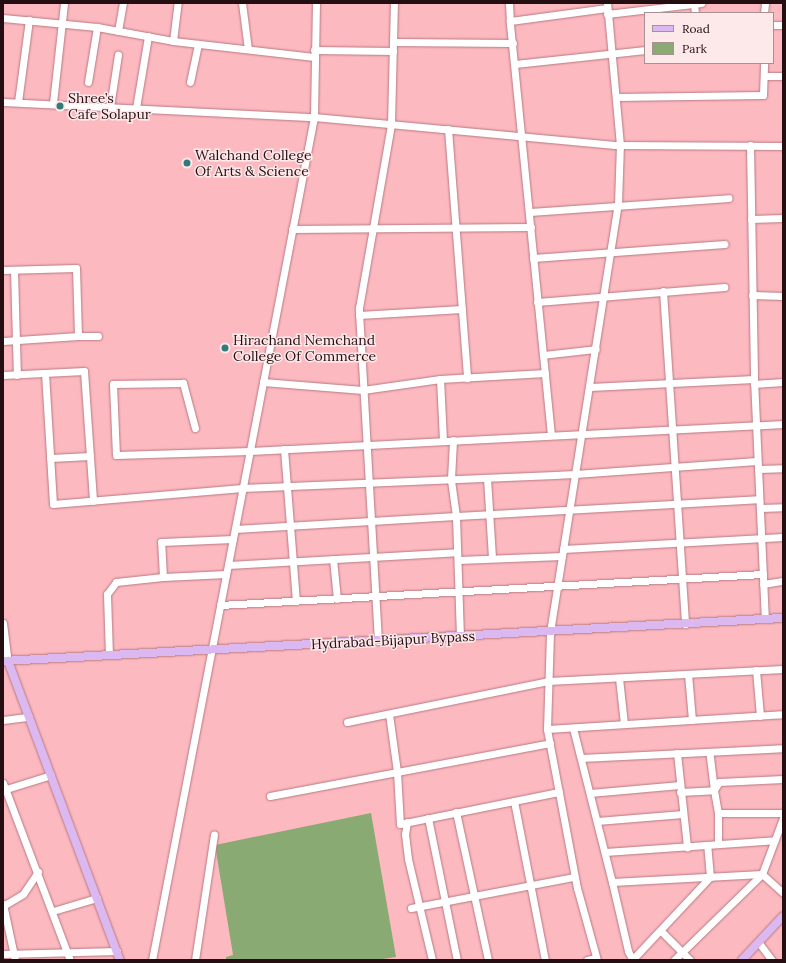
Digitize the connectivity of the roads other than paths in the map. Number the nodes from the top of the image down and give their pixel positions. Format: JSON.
{"nodes":[{"id":1,"x":64,"y":3,"type":"edge"},
{"id":2,"x":123,"y":3,"type":"edge"},
{"id":3,"x":178,"y":3,"type":"edge"},
{"id":4,"x":242,"y":3,"type":"edge"},
{"id":5,"x":316,"y":3,"type":"edge"},
{"id":6,"x":394,"y":3,"type":"edge"},
{"id":7,"x":509,"y":3,"type":"edge"},
{"id":8,"x":698,"y":3,"type":"edge"},
{"id":9,"x":607,"y":8,"type":"edge"},
{"id":10,"x":3,"y":18,"type":"edge"},
{"id":11,"x":29,"y":20,"type":"junction"},
{"id":12,"x":510,"y":21,"type":"junction"},
{"id":13,"x":62,"y":23,"type":"junction"},
{"id":14,"x":97,"y":27,"type":"junction"},
{"id":15,"x":118,"y":31,"type":"junction"},
{"id":16,"x":148,"y":36,"type":"junction"},
{"id":17,"x":173,"y":41,"type":"junction"},
{"id":18,"x":393,"y":42,"type":"junction"},
{"id":19,"x":512,"y":43,"type":"junction"},
{"id":20,"x":198,"y":44,"type":"junction"},
{"id":21,"x":248,"y":49,"type":"junction"},
{"id":22,"x":644,"y":50,"type":"edge"},
{"id":23,"x":392,"y":51,"type":"junction"},
{"id":24,"x":611,"y":53,"type":"junction"},
{"id":25,"x":314,"y":54,"type":"junction"},
{"id":26,"x":118,"y":55,"type":"dead end"},
{"id":27,"x":515,"y":64,"type":"junction"},
{"id":28,"x":764,"y":64,"type":"edge"},
{"id":29,"x":764,"y":76,"type":"junction"},
{"id":30,"x":783,"y":76,"type":"edge"},
{"id":31,"x":88,"y":82,"type":"dead end"},
{"id":32,"x":190,"y":82,"type":"dead end"},
{"id":33,"x":616,"y":97,"type":"junction"},
{"id":34,"x":3,"y":102,"type":"edge"},
{"id":35,"x":18,"y":102,"type":"junction"},
{"id":36,"x":53,"y":103,"type":"junction"},
{"id":37,"x":110,"y":107,"type":"junction"},
{"id":38,"x":136,"y":108,"type":"junction"},
{"id":39,"x":314,"y":116,"type":"junction"},
{"id":40,"x":391,"y":124,"type":"junction"},
{"id":41,"x":448,"y":129,"type":"junction"},
{"id":42,"x":522,"y":136,"type":"junction"},
{"id":43,"x":620,"y":145,"type":"junction"},
{"id":44,"x":750,"y":145,"type":"junction"},
{"id":45,"x":783,"y":146,"type":"edge"},
{"id":46,"x":728,"y":198,"type":"dead end"},
{"id":47,"x":618,"y":204,"type":"junction"},
{"id":48,"x":530,"y":212,"type":"junction"},
{"id":49,"x":783,"y":218,"type":"edge"},
{"id":50,"x":751,"y":219,"type":"junction"},
{"id":51,"x":531,"y":227,"type":"junction"},
{"id":52,"x":455,"y":228,"type":"junction"},
{"id":53,"x":292,"y":229,"type":"junction"},
{"id":54,"x":371,"y":229,"type":"junction"},
{"id":55,"x":724,"y":244,"type":"dead end"},
{"id":56,"x":609,"y":250,"type":"junction"},
{"id":57,"x":533,"y":258,"type":"junction"},
{"id":58,"x":3,"y":270,"type":"edge"},
{"id":59,"x":14,"y":270,"type":"junction"},
{"id":60,"x":724,"y":286,"type":"dead end"},
{"id":61,"x":662,"y":291,"type":"junction"},
{"id":62,"x":752,"y":294,"type":"junction"},
{"id":63,"x":783,"y":296,"type":"edge"},
{"id":64,"x":603,"y":297,"type":"junction"},
{"id":65,"x":537,"y":302,"type":"junction"},
{"id":66,"x":462,"y":309,"type":"junction"},
{"id":67,"x":359,"y":315,"type":"junction"},
{"id":68,"x":78,"y":336,"type":"junction"},
{"id":69,"x":98,"y":336,"type":"dead end"},
{"id":70,"x":16,"y":340,"type":"junction"},
{"id":71,"x":3,"y":342,"type":"edge"},
{"id":72,"x":596,"y":349,"type":"junction"},
{"id":73,"x":543,"y":355,"type":"junction"},
{"id":74,"x":45,"y":373,"type":"junction"},
{"id":75,"x":545,"y":373,"type":"junction"},
{"id":76,"x":17,"y":374,"type":"junction"},
{"id":77,"x":3,"y":375,"type":"edge"},
{"id":78,"x":467,"y":378,"type":"junction"},
{"id":79,"x":440,"y":379,"type":"junction"},
{"id":80,"x":754,"y":381,"type":"junction"},
{"id":81,"x":263,"y":382,"type":"junction"},
{"id":82,"x":783,"y":382,"type":"edge"},
{"id":83,"x":668,"y":384,"type":"junction"},
{"id":84,"x":590,"y":387,"type":"junction"},
{"id":85,"x":363,"y":390,"type":"junction"},
{"id":86,"x":783,"y":424,"type":"edge"},
{"id":87,"x":756,"y":426,"type":"junction"},
{"id":88,"x":195,"y":428,"type":"dead end"},
{"id":89,"x":672,"y":430,"type":"junction"},
{"id":90,"x":580,"y":434,"type":"junction"},
{"id":91,"x":551,"y":435,"type":"junction"},
{"id":92,"x":443,"y":440,"type":"junction"},
{"id":93,"x":453,"y":440,"type":"junction"},
{"id":94,"x":366,"y":445,"type":"junction"},
{"id":95,"x":284,"y":449,"type":"junction"},
{"id":96,"x":250,"y":451,"type":"junction"},
{"id":97,"x":90,"y":456,"type":"junction"},
{"id":98,"x":50,"y":458,"type":"junction"},
{"id":99,"x":758,"y":460,"type":"junction"},
{"id":100,"x":674,"y":467,"type":"junction"},
{"id":101,"x":783,"y":468,"type":"edge"},
{"id":102,"x":758,"y":469,"type":"junction"},
{"id":103,"x":575,"y":474,"type":"junction"},
{"id":104,"x":487,"y":478,"type":"junction"},
{"id":105,"x":450,"y":479,"type":"junction"},
{"id":106,"x":368,"y":483,"type":"junction"},
{"id":107,"x":288,"y":486,"type":"junction"},
{"id":108,"x":242,"y":488,"type":"junction"},
{"id":109,"x":759,"y":499,"type":"junction"},
{"id":110,"x":93,"y":501,"type":"junction"},
{"id":111,"x":677,"y":502,"type":"junction"},
{"id":112,"x":783,"y":507,"type":"edge"},
{"id":113,"x":760,"y":508,"type":"junction"},
{"id":114,"x":570,"y":510,"type":"junction"},
{"id":115,"x":489,"y":515,"type":"junction"},
{"id":116,"x":456,"y":516,"type":"junction"},
{"id":117,"x":371,"y":521,"type":"junction"},
{"id":118,"x":290,"y":526,"type":"junction"},
{"id":119,"x":234,"y":529,"type":"junction"},
{"id":120,"x":783,"y":537,"type":"edge"},
{"id":121,"x":761,"y":538,"type":"junction"},
{"id":122,"x":233,"y":539,"type":"junction"},
{"id":123,"x":680,"y":543,"type":"junction"},
{"id":124,"x":457,"y":552,"type":"junction"},
{"id":125,"x":563,"y":552,"type":"junction"},
{"id":126,"x":373,"y":557,"type":"junction"},
{"id":127,"x":492,"y":558,"type":"junction"},
{"id":128,"x":333,"y":559,"type":"junction"},
{"id":129,"x":458,"y":560,"type":"junction"},
{"id":130,"x":293,"y":561,"type":"junction"},
{"id":131,"x":228,"y":565,"type":"junction"},
{"id":132,"x":226,"y":574,"type":"junction"},
{"id":133,"x":763,"y":574,"type":"junction"},
{"id":134,"x":163,"y":577,"type":"junction"},
{"id":135,"x":682,"y":578,"type":"junction"},
{"id":136,"x":783,"y":581,"type":"edge"},
{"id":137,"x":763,"y":584,"type":"junction"},
{"id":138,"x":557,"y":586,"type":"junction"},
{"id":139,"x":458,"y":592,"type":"junction"},
{"id":140,"x":375,"y":596,"type":"junction"},
{"id":141,"x":337,"y":599,"type":"junction"},
{"id":142,"x":296,"y":601,"type":"junction"},
{"id":143,"x":220,"y":605,"type":"junction"},
{"id":144,"x":783,"y":618,"type":"edge"},
{"id":145,"x":765,"y":619,"type":"junction"},
{"id":146,"x":3,"y":623,"type":"edge"},
{"id":147,"x":685,"y":624,"type":"junction"},
{"id":148,"x":550,"y":632,"type":"junction"},
{"id":149,"x":460,"y":637,"type":"junction"},
{"id":150,"x":378,"y":641,"type":"junction"},
{"id":151,"x":211,"y":650,"type":"junction"},
{"id":152,"x":108,"y":656,"type":"junction"},
{"id":153,"x":5,"y":661,"type":"edge"},
{"id":154,"x":783,"y":669,"type":"edge"},
{"id":155,"x":756,"y":670,"type":"junction"},
{"id":156,"x":688,"y":674,"type":"junction"},
{"id":157,"x":619,"y":678,"type":"junction"},
{"id":158,"x":548,"y":681,"type":"junction"},
{"id":159,"x":389,"y":714,"type":"junction"},
{"id":160,"x":783,"y":714,"type":"edge"},
{"id":161,"x":760,"y":716,"type":"junction"},
{"id":162,"x":29,"y":717,"type":"junction"},
{"id":163,"x":3,"y":720,"type":"edge"},
{"id":164,"x":692,"y":720,"type":"junction"},
{"id":165,"x":347,"y":722,"type":"dead end"},
{"id":166,"x":624,"y":724,"type":"junction"},
{"id":167,"x":573,"y":728,"type":"junction"},
{"id":168,"x":547,"y":729,"type":"junction"},
{"id":169,"x":550,"y":743,"type":"junction"},
{"id":170,"x":783,"y":748,"type":"edge"},
{"id":171,"x":709,"y":752,"type":"junction"},
{"id":172,"x":677,"y":753,"type":"junction"},
{"id":173,"x":581,"y":758,"type":"junction"},
{"id":174,"x":397,"y":772,"type":"junction"},
{"id":175,"x":50,"y":775,"type":"junction"},
{"id":176,"x":783,"y":779,"type":"edge"},
{"id":177,"x":4,"y":788,"type":"edge"},
{"id":178,"x":680,"y":788,"type":"junction"},
{"id":179,"x":714,"y":790,"type":"junction"},
{"id":180,"x":559,"y":792,"type":"junction"},
{"id":181,"x":590,"y":793,"type":"junction"},
{"id":182,"x":270,"y":796,"type":"dead end"},
{"id":183,"x":514,"y":801,"type":"junction"},
{"id":184,"x":456,"y":812,"type":"junction"},
{"id":185,"x":718,"y":813,"type":"junction"},
{"id":186,"x":783,"y":813,"type":"edge"},
{"id":187,"x":683,"y":814,"type":"junction"},
{"id":188,"x":428,"y":818,"type":"junction"},
{"id":189,"x":783,"y":818,"type":"edge"},
{"id":190,"x":597,"y":821,"type":"junction"},
{"id":191,"x":407,"y":822,"type":"junction"},
{"id":192,"x":214,"y":834,"type":"dead end"},
{"id":193,"x":775,"y":840,"type":"junction"},
{"id":194,"x":718,"y":844,"type":"junction"},
{"id":195,"x":707,"y":845,"type":"junction"},
{"id":196,"x":687,"y":846,"type":"junction"},
{"id":197,"x":605,"y":852,"type":"junction"},
{"id":198,"x":38,"y":872,"type":"junction"},
{"id":199,"x":762,"y":874,"type":"junction"},
{"id":200,"x":574,"y":876,"type":"junction"},
{"id":201,"x":710,"y":877,"type":"junction"},
{"id":202,"x":612,"y":882,"type":"junction"},
{"id":203,"x":530,"y":885,"type":"junction"},
{"id":204,"x":783,"y":893,"type":"edge"},
{"id":205,"x":473,"y":896,"type":"junction"},
{"id":206,"x":97,"y":898,"type":"junction"},
{"id":207,"x":444,"y":902,"type":"junction"},
{"id":208,"x":3,"y":905,"type":"edge"},
{"id":209,"x":421,"y":906,"type":"junction"},
{"id":210,"x":411,"y":908,"type":"dead end"},
{"id":211,"x":53,"y":911,"type":"junction"},
{"id":212,"x":783,"y":916,"type":"edge"},
{"id":213,"x":661,"y":931,"type":"junction"},
{"id":214,"x":758,"y":943,"type":"junction"},
{"id":215,"x":117,"y":951,"type":"junction"},
{"id":216,"x":682,"y":952,"type":"junction"},
{"id":217,"x":3,"y":954,"type":"edge"},
{"id":218,"x":69,"y":956,"type":"edge"},
{"id":219,"x":14,"y":957,"type":"edge"},
{"id":220,"x":597,"y":959,"type":"edge"},
{"id":221,"x":120,"y":960,"type":"edge"},
{"id":222,"x":152,"y":960,"type":"edge"},
{"id":223,"x":195,"y":960,"type":"edge"},
{"id":224,"x":432,"y":960,"type":"edge"},
{"id":225,"x":457,"y":960,"type":"edge"},
{"id":226,"x":488,"y":960,"type":"edge"},
{"id":227,"x":545,"y":960,"type":"edge"},
{"id":228,"x":588,"y":960,"type":"edge"},
{"id":229,"x":632,"y":960,"type":"edge"},
{"id":230,"x":674,"y":960,"type":"edge"},
{"id":231,"x":690,"y":960,"type":"edge"},
{"id":232,"x":742,"y":960,"type":"edge"},
{"id":233,"x":772,"y":960,"type":"edge"}],
"edges":[{"from":1,"to":13,"type":"street"},
{"from":2,"to":15,"type":"street"},
{"from":3,"to":17,"type":"street"},
{"from":4,"to":21,"type":"street"},
{"from":5,"to":25,"type":"street"},
{"from":6,"to":18,"type":"street"},
{"from":7,"to":12,"type":"street"},
{"from":8,"to":9,"type":"street"},
{"from":9,"to":12,"type":"street"},
{"from":9,"to":24,"type":"street"},
{"from":10,"to":11,"type":"street"},
{"from":11,"to":13,"type":"street"},
{"from":11,"to":35,"type":"street"},
{"from":12,"to":19,"type":"street"},
{"from":13,"to":14,"type":"street"},
{"from":13,"to":36,"type":"street"},
{"from":14,"to":15,"type":"street"},
{"from":14,"to":31,"type":"street"},
{"from":15,"to":16,"type":"street"},
{"from":16,"to":17,"type":"street"},
{"from":16,"to":38,"type":"street"},
{"from":17,"to":20,"type":"street"},
{"from":18,"to":19,"type":"street"},
{"from":18,"to":23,"type":"street"},
{"from":19,"to":27,"type":"street"},
{"from":20,"to":21,"type":"street"},
{"from":20,"to":32,"type":"street"},
{"from":21,"to":25,"type":"street"},
{"from":22,"to":24,"type":"street"},
{"from":23,"to":25,"type":"street"},
{"from":23,"to":40,"type":"street"},
{"from":24,"to":27,"type":"street"},
{"from":24,"to":33,"type":"street"},
{"from":25,"to":39,"type":"street"},
{"from":26,"to":37,"type":"street"},
{"from":27,"to":42,"type":"street"},
{"from":28,"to":29,"type":"street"},
{"from":29,"to":30,"type":"street"},
{"from":29,"to":33,"type":"street"},
{"from":33,"to":43,"type":"street"},
{"from":34,"to":35,"type":"street"},
{"from":35,"to":36,"type":"street"},
{"from":36,"to":37,"type":"street"},
{"from":37,"to":38,"type":"street"},
{"from":38,"to":39,"type":"street"},
{"from":39,"to":40,"type":"street"},
{"from":39,"to":53,"type":"street"},
{"from":40,"to":41,"type":"street"},
{"from":40,"to":54,"type":"street"},
{"from":41,"to":42,"type":"street"},
{"from":41,"to":52,"type":"street"},
{"from":42,"to":43,"type":"street"},
{"from":42,"to":48,"type":"street"},
{"from":43,"to":44,"type":"street"},
{"from":43,"to":47,"type":"street"},
{"from":44,"to":45,"type":"street"},
{"from":44,"to":50,"type":"street"},
{"from":46,"to":47,"type":"street"},
{"from":47,"to":48,"type":"street"},
{"from":47,"to":56,"type":"street"},
{"from":48,"to":51,"type":"street"},
{"from":49,"to":50,"type":"street"},
{"from":50,"to":62,"type":"street"},
{"from":51,"to":52,"type":"street"},
{"from":51,"to":57,"type":"street"},
{"from":52,"to":54,"type":"street"},
{"from":52,"to":66,"type":"street"},
{"from":53,"to":54,"type":"street"},
{"from":53,"to":81,"type":"street"},
{"from":54,"to":67,"type":"street"},
{"from":55,"to":56,"type":"street"},
{"from":56,"to":57,"type":"street"},
{"from":56,"to":64,"type":"street"},
{"from":57,"to":65,"type":"street"},
{"from":58,"to":59,"type":"street"},
{"from":59,"to":68,"type":"street"},
{"from":59,"to":70,"type":"street"},
{"from":60,"to":61,"type":"street"},
{"from":61,"to":64,"type":"street"},
{"from":61,"to":83,"type":"street"},
{"from":62,"to":63,"type":"street"},
{"from":62,"to":80,"type":"street"},
{"from":64,"to":65,"type":"street"},
{"from":64,"to":72,"type":"street"},
{"from":65,"to":73,"type":"street"},
{"from":66,"to":67,"type":"street"},
{"from":66,"to":78,"type":"street"},
{"from":67,"to":85,"type":"street"},
{"from":68,"to":69,"type":"street"},
{"from":68,"to":70,"type":"street"},
{"from":70,"to":71,"type":"street"},
{"from":70,"to":76,"type":"street"},
{"from":72,"to":73,"type":"street"},
{"from":72,"to":84,"type":"street"},
{"from":73,"to":75,"type":"street"},
{"from":74,"to":76,"type":"street"},
{"from":74,"to":97,"type":"street"},
{"from":74,"to":98,"type":"street"},
{"from":75,"to":78,"type":"street"},
{"from":75,"to":91,"type":"street"},
{"from":76,"to":77,"type":"street"},
{"from":78,"to":79,"type":"street"},
{"from":79,"to":85,"type":"street"},
{"from":79,"to":92,"type":"street"},
{"from":80,"to":82,"type":"street"},
{"from":80,"to":83,"type":"street"},
{"from":80,"to":87,"type":"street"},
{"from":81,"to":85,"type":"street"},
{"from":81,"to":96,"type":"street"},
{"from":83,"to":84,"type":"street"},
{"from":83,"to":89,"type":"street"},
{"from":84,"to":90,"type":"street"},
{"from":85,"to":94,"type":"street"},
{"from":86,"to":87,"type":"street"},
{"from":87,"to":89,"type":"street"},
{"from":87,"to":99,"type":"street"},
{"from":88,"to":96,"type":"street"},
{"from":89,"to":90,"type":"street"},
{"from":89,"to":100,"type":"street"},
{"from":90,"to":91,"type":"street"},
{"from":90,"to":103,"type":"street"},
{"from":91,"to":93,"type":"street"},
{"from":92,"to":93,"type":"street"},
{"from":92,"to":94,"type":"street"},
{"from":93,"to":105,"type":"street"},
{"from":94,"to":95,"type":"street"},
{"from":94,"to":106,"type":"street"},
{"from":95,"to":96,"type":"street"},
{"from":95,"to":107,"type":"street"},
{"from":96,"to":108,"type":"street"},
{"from":97,"to":98,"type":"street"},
{"from":97,"to":110,"type":"street"},
{"from":98,"to":110,"type":"street"},
{"from":99,"to":100,"type":"street"},
{"from":99,"to":102,"type":"street"},
{"from":100,"to":103,"type":"street"},
{"from":100,"to":111,"type":"street"},
{"from":101,"to":102,"type":"street"},
{"from":102,"to":109,"type":"street"},
{"from":103,"to":104,"type":"street"},
{"from":103,"to":114,"type":"street"},
{"from":104,"to":105,"type":"street"},
{"from":104,"to":115,"type":"street"},
{"from":105,"to":106,"type":"street"},
{"from":105,"to":116,"type":"street"},
{"from":106,"to":107,"type":"street"},
{"from":106,"to":117,"type":"street"},
{"from":107,"to":108,"type":"street"},
{"from":107,"to":118,"type":"street"},
{"from":108,"to":110,"type":"street"},
{"from":108,"to":119,"type":"street"},
{"from":109,"to":111,"type":"street"},
{"from":109,"to":113,"type":"street"},
{"from":111,"to":114,"type":"street"},
{"from":111,"to":123,"type":"street"},
{"from":112,"to":113,"type":"street"},
{"from":113,"to":121,"type":"street"},
{"from":114,"to":115,"type":"street"},
{"from":114,"to":125,"type":"street"},
{"from":115,"to":116,"type":"street"},
{"from":115,"to":127,"type":"street"},
{"from":116,"to":117,"type":"street"},
{"from":116,"to":124,"type":"street"},
{"from":117,"to":118,"type":"street"},
{"from":117,"to":126,"type":"street"},
{"from":118,"to":119,"type":"street"},
{"from":118,"to":130,"type":"street"},
{"from":119,"to":122,"type":"street"},
{"from":120,"to":121,"type":"street"},
{"from":121,"to":123,"type":"street"},
{"from":121,"to":133,"type":"street"},
{"from":122,"to":131,"type":"street"},
{"from":122,"to":134,"type":"street"},
{"from":123,"to":125,"type":"street"},
{"from":123,"to":135,"type":"street"},
{"from":124,"to":126,"type":"street"},
{"from":124,"to":129,"type":"street"},
{"from":125,"to":127,"type":"street"},
{"from":125,"to":138,"type":"street"},
{"from":126,"to":128,"type":"street"},
{"from":126,"to":140,"type":"street"},
{"from":127,"to":129,"type":"street"},
{"from":128,"to":130,"type":"street"},
{"from":128,"to":141,"type":"street"},
{"from":129,"to":139,"type":"street"},
{"from":130,"to":131,"type":"street"},
{"from":130,"to":142,"type":"street"},
{"from":131,"to":132,"type":"street"},
{"from":132,"to":134,"type":"street"},
{"from":132,"to":143,"type":"street"},
{"from":133,"to":135,"type":"street"},
{"from":133,"to":137,"type":"street"},
{"from":134,"to":152,"type":"street"},
{"from":135,"to":138,"type":"street"},
{"from":135,"to":147,"type":"street"},
{"from":136,"to":137,"type":"street"},
{"from":137,"to":145,"type":"street"},
{"from":138,"to":139,"type":"street"},
{"from":138,"to":148,"type":"street"},
{"from":139,"to":140,"type":"street"},
{"from":139,"to":149,"type":"street"},
{"from":140,"to":141,"type":"street"},
{"from":140,"to":150,"type":"street"},
{"from":141,"to":142,"type":"street"},
{"from":142,"to":143,"type":"street"},
{"from":143,"to":151,"type":"street"},
{"from":144,"to":145,"type":"main road","name":"Hydrabad-Bijapur Bypass"},
{"from":145,"to":147,"type":"main road","name":"Hydrabad-Bijapur Bypass"},
{"from":146,"to":153,"type":"street"},
{"from":147,"to":148,"type":"main road","name":"Hydrabad-Bijapur Bypass"},
{"from":148,"to":149,"type":"main road","name":"Hydrabad-Bijapur Bypass"},
{"from":148,"to":158,"type":"street"},
{"from":149,"to":150,"type":"main road","name":"Hydrabad-Bijapur Bypass"},
{"from":150,"to":151,"type":"main road","name":"Hydrabad-Bijapur Bypass"},
{"from":151,"to":152,"type":"main road","name":"Hydrabad-Bijapur Bypass"},
{"from":151,"to":222,"type":"street"},
{"from":152,"to":153,"type":"main road","name":"Hydrabad-Bijapur Bypass"},
{"from":153,"to":162,"type":"main road"},
{"from":154,"to":155,"type":"street"},
{"from":155,"to":156,"type":"street"},
{"from":155,"to":161,"type":"street"},
{"from":156,"to":157,"type":"street"},
{"from":156,"to":164,"type":"street"},
{"from":157,"to":158,"type":"street"},
{"from":157,"to":166,"type":"street"},
{"from":158,"to":159,"type":"street"},
{"from":158,"to":168,"type":"street"},
{"from":159,"to":165,"type":"street"},
{"from":159,"to":174,"type":"street"},
{"from":160,"to":161,"type":"street"},
{"from":161,"to":164,"type":"street"},
{"from":162,"to":163,"type":"street"},
{"from":162,"to":175,"type":"main road"},
{"from":164,"to":166,"type":"street"},
{"from":166,"to":167,"type":"street"},
{"from":167,"to":168,"type":"street"},
{"from":167,"to":173,"type":"street"},
{"from":168,"to":169,"type":"street"},
{"from":169,"to":174,"type":"street"},
{"from":169,"to":180,"type":"street"},
{"from":170,"to":171,"type":"street"},
{"from":171,"to":172,"type":"street"},
{"from":171,"to":179,"type":"street"},
{"from":172,"to":173,"type":"street"},
{"from":172,"to":178,"type":"street"},
{"from":173,"to":181,"type":"street"},
{"from":174,"to":182,"type":"street"},
{"from":174,"to":191,"type":"street"},
{"from":175,"to":177,"type":"street"},
{"from":175,"to":206,"type":"main road"},
{"from":176,"to":179,"type":"street"},
{"from":177,"to":198,"type":"street"},
{"from":178,"to":179,"type":"street"},
{"from":178,"to":181,"type":"street"},
{"from":178,"to":187,"type":"street"},
{"from":179,"to":185,"type":"street"},
{"from":180,"to":183,"type":"street"},
{"from":180,"to":200,"type":"street"},
{"from":181,"to":190,"type":"street"},
{"from":183,"to":184,"type":"street"},
{"from":183,"to":203,"type":"street"},
{"from":184,"to":188,"type":"street"},
{"from":184,"to":205,"type":"street"},
{"from":185,"to":186,"type":"street"},
{"from":185,"to":194,"type":"street"},
{"from":187,"to":190,"type":"street"},
{"from":187,"to":196,"type":"street"},
{"from":188,"to":191,"type":"street"},
{"from":188,"to":207,"type":"street"},
{"from":189,"to":193,"type":"street"},
{"from":190,"to":197,"type":"street"},
{"from":191,"to":209,"type":"street"},
{"from":192,"to":223,"type":"street"},
{"from":193,"to":194,"type":"street"},
{"from":193,"to":199,"type":"street"},
{"from":194,"to":195,"type":"street"},
{"from":195,"to":196,"type":"street"},
{"from":195,"to":201,"type":"street"},
{"from":196,"to":197,"type":"street"},
{"from":197,"to":202,"type":"street"},
{"from":198,"to":208,"type":"street"},
{"from":198,"to":211,"type":"street"},
{"from":199,"to":201,"type":"street"},
{"from":199,"to":204,"type":"street"},
{"from":199,"to":216,"type":"street"},
{"from":200,"to":203,"type":"street"},
{"from":200,"to":220,"type":"street"},
{"from":201,"to":202,"type":"street"},
{"from":201,"to":213,"type":"street"},
{"from":202,"to":229,"type":"street"},
{"from":203,"to":205,"type":"street"},
{"from":203,"to":227,"type":"street"},
{"from":205,"to":207,"type":"street"},
{"from":205,"to":226,"type":"street"},
{"from":206,"to":211,"type":"street"},
{"from":206,"to":215,"type":"main road"},
{"from":207,"to":209,"type":"street"},
{"from":207,"to":225,"type":"street"},
{"from":208,"to":219,"type":"street"},
{"from":209,"to":210,"type":"street"},
{"from":209,"to":224,"type":"street"},
{"from":211,"to":218,"type":"street"},
{"from":212,"to":214,"type":"main road"},
{"from":213,"to":216,"type":"street"},
{"from":213,"to":229,"type":"street"},
{"from":214,"to":232,"type":"main road"},
{"from":214,"to":233,"type":"street"},
{"from":215,"to":218,"type":"street"},
{"from":215,"to":221,"type":"main road"},
{"from":216,"to":230,"type":"street"},
{"from":216,"to":231,"type":"street"},
{"from":217,"to":219,"type":"street"},
{"from":218,"to":219,"type":"street"},
{"from":220,"to":228,"type":"street"}]}
